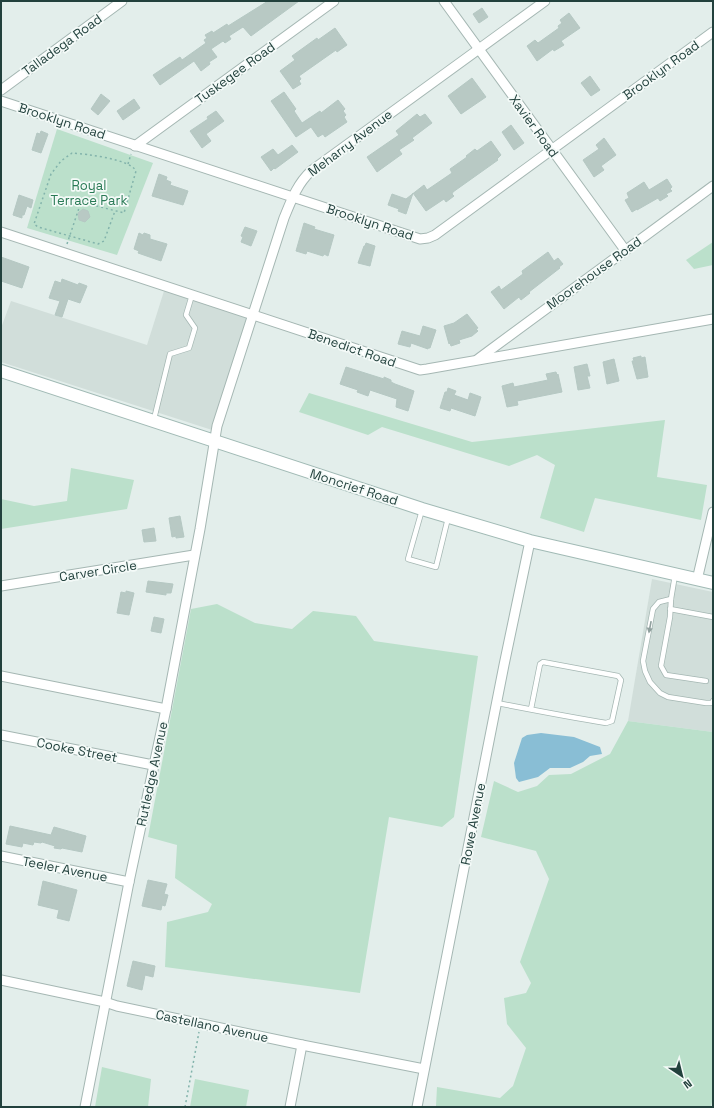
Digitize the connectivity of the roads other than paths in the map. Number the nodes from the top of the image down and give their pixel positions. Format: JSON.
{"nodes":[{"id":1,"x":122,"y":1,"type":"edge"},
{"id":2,"x":334,"y":1,"type":"edge"},
{"id":3,"x":444,"y":1,"type":"edge"},
{"id":4,"x":545,"y":1,"type":"edge"},
{"id":5,"x":713,"y":32,"type":"edge"},
{"id":6,"x":479,"y":49,"type":"junction"},
{"id":7,"x":1,"y":90,"type":"edge"},
{"id":8,"x":1,"y":101,"type":"edge"},
{"id":9,"x":134,"y":148,"type":"junction"},
{"id":10,"x":552,"y":150,"type":"junction"},
{"id":11,"x":713,"y":186,"type":"edge"},
{"id":12,"x":292,"y":197,"type":"junction"},
{"id":13,"x":1,"y":232,"type":"edge"},
{"id":14,"x":625,"y":250,"type":"junction"},
{"id":15,"x":192,"y":295,"type":"junction"},
{"id":16,"x":253,"y":314,"type":"junction"},
{"id":17,"x":713,"y":319,"type":"edge"},
{"id":18,"x":475,"y":361,"type":"junction"},
{"id":19,"x":1,"y":371,"type":"edge"},
{"id":20,"x":154,"y":421,"type":"junction"},
{"id":21,"x":215,"y":441,"type":"junction"},
{"id":22,"x":422,"y":509,"type":"junction"},
{"id":23,"x":713,"y":512,"type":"edge"},
{"id":24,"x":449,"y":517,"type":"junction"},
{"id":25,"x":530,"y":541,"type":"junction"},
{"id":26,"x":194,"y":556,"type":"junction"},
{"id":27,"x":676,"y":575,"type":"junction"},
{"id":28,"x":697,"y":580,"type":"junction"},
{"id":29,"x":713,"y":583,"type":"edge"},
{"id":30,"x":1,"y":586,"type":"edge"},
{"id":31,"x":671,"y":599,"type":"junction"},
{"id":32,"x":670,"y":609,"type":"junction"},
{"id":33,"x":713,"y":617,"type":"edge"},
{"id":34,"x":1,"y":676,"type":"edge"},
{"id":35,"x":706,"y":681,"type":"dead end"},
{"id":36,"x":713,"y":701,"type":"edge"},
{"id":37,"x":497,"y":703,"type":"junction"},
{"id":38,"x":166,"y":709,"type":"junction"},
{"id":39,"x":531,"y":709,"type":"junction"},
{"id":40,"x":1,"y":735,"type":"edge"},
{"id":41,"x":153,"y":765,"type":"junction"},
{"id":42,"x":1,"y":856,"type":"edge"},
{"id":43,"x":129,"y":882,"type":"junction"},
{"id":44,"x":1,"y":980,"type":"edge"},
{"id":45,"x":105,"y":1002,"type":"junction"},
{"id":46,"x":302,"y":1045,"type":"junction"},
{"id":47,"x":424,"y":1069,"type":"junction"},
{"id":48,"x":85,"y":1107,"type":"edge"},
{"id":49,"x":290,"y":1107,"type":"edge"},
{"id":50,"x":417,"y":1107,"type":"edge"}],
"edges":[{"from":1,"to":7,"type":"street","name":"Talladega Road"},
{"from":2,"to":9,"type":"street","name":"Tuskegee Road"},
{"from":3,"to":6,"type":"street","name":"Xavier Road"},
{"from":4,"to":6,"type":"street","name":"Meharry Avenue"},
{"from":5,"to":10,"type":"street","name":"Brooklyn Road"},
{"from":6,"to":10,"type":"street","name":"Xavier Road"},
{"from":6,"to":12,"type":"street","name":"Meharry Avenue"},
{"from":8,"to":9,"type":"street","name":"Brooklyn Road"},
{"from":9,"to":12,"type":"street","name":"Brooklyn Road"},
{"from":10,"to":12,"type":"street","name":"Brooklyn Road"},
{"from":10,"to":14,"type":"street","name":"Xavier Road"},
{"from":11,"to":14,"type":"street","name":"Moorehouse Road"},
{"from":12,"to":16,"type":"street","name":"Meharry Avenue"},
{"from":13,"to":15,"type":"street","name":"Benedict Road"},
{"from":14,"to":18,"type":"street","name":"Moorehouse Road"},
{"from":15,"to":16,"type":"street","name":"Benedict Road"},
{"from":15,"to":20,"type":"lane"},
{"from":16,"to":18,"type":"street","name":"Benedict Road"},
{"from":16,"to":21,"type":"street","name":"Meharry Avenue"},
{"from":17,"to":18,"type":"street","name":"Benedict Road"},
{"from":19,"to":20,"type":"main road","name":"Moncrief Road"},
{"from":20,"to":21,"type":"main road","name":"Moncrief Road"},
{"from":21,"to":22,"type":"main road","name":"Moncrief Road"},
{"from":21,"to":26,"type":"street","name":"Rutledge Avenue"},
{"from":22,"to":24,"type":"main road","name":"Moncrief Road"},
{"from":22,"to":24,"type":"lane"},
{"from":23,"to":28,"type":"street"},
{"from":24,"to":25,"type":"main road","name":"Moncrief Road"},
{"from":25,"to":27,"type":"main road","name":"Moncrief Road"},
{"from":25,"to":37,"type":"street","name":"Rowe Avenue"},
{"from":26,"to":30,"type":"street","name":"Carver Circle"},
{"from":26,"to":38,"type":"street","name":"Rutledge Avenue"},
{"from":27,"to":28,"type":"main road","name":"Moncrief Road"},
{"from":27,"to":31,"type":"lane"},
{"from":28,"to":29,"type":"main road","name":"Moncrief Road"},
{"from":31,"to":32,"type":"lane"},
{"from":31,"to":36,"type":"lane","one_way":true},
{"from":32,"to":33,"type":"lane"},
{"from":32,"to":35,"type":"lane"},
{"from":34,"to":38,"type":"street"},
{"from":37,"to":39,"type":"lane"},
{"from":37,"to":47,"type":"street","name":"Rowe Avenue"},
{"from":38,"to":41,"type":"street","name":"Rutledge Avenue"},
{"from":39,"to":39,"type":"lane"},
{"from":40,"to":41,"type":"street","name":"Cooke Street"},
{"from":41,"to":43,"type":"street","name":"Rutledge Avenue"},
{"from":42,"to":43,"type":"street","name":"Teeler Avenue"},
{"from":43,"to":45,"type":"street","name":"Rutledge Avenue"},
{"from":44,"to":45,"type":"street","name":"Castellano Avenue"},
{"from":45,"to":46,"type":"street","name":"Castellano Avenue"},
{"from":45,"to":48,"type":"street","name":"Rutledge Avenue"},
{"from":46,"to":47,"type":"street","name":"Castellano Avenue"},
{"from":46,"to":49,"type":"street"},
{"from":47,"to":50,"type":"street","name":"Rowe Avenue"}]}
